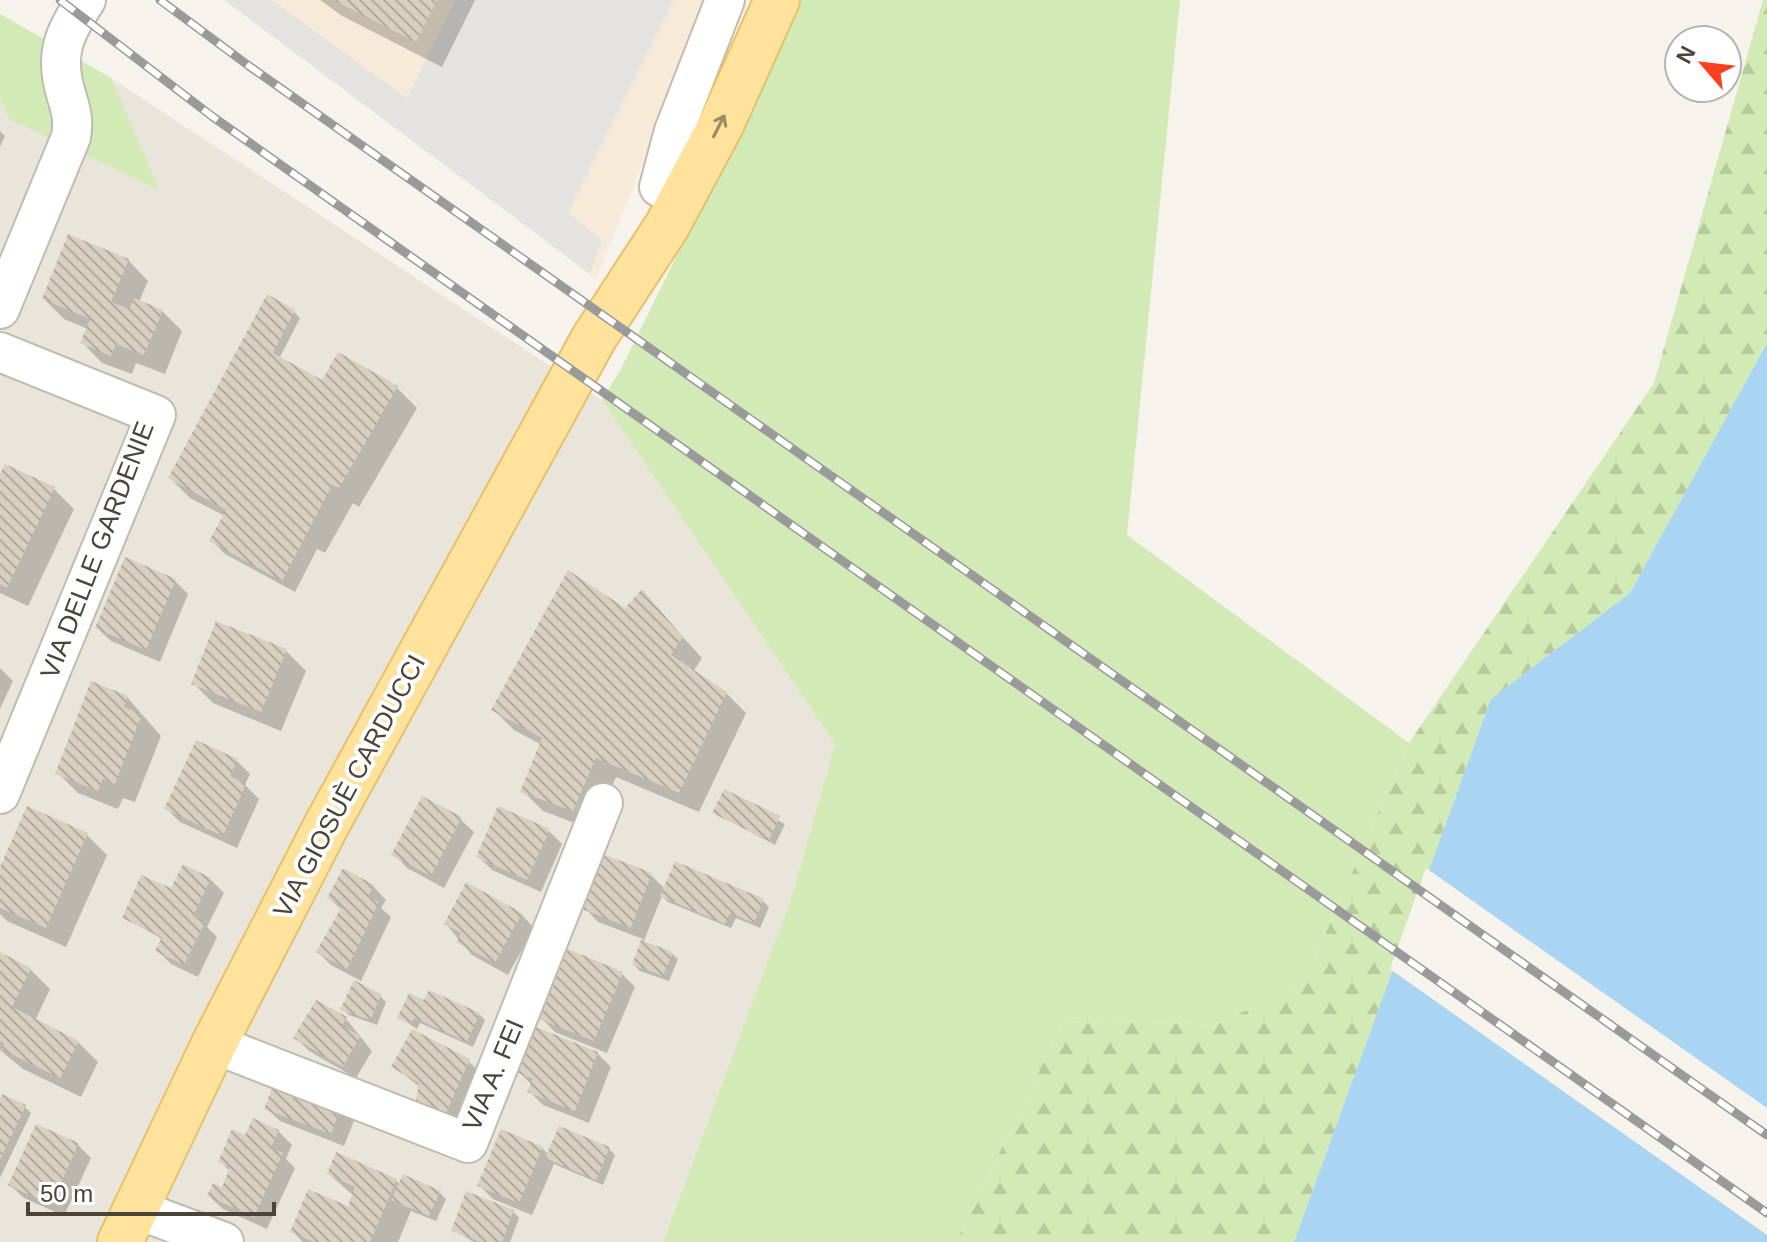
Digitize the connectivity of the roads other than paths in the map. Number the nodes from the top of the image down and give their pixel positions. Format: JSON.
{"nodes":[{"id":1,"x":86,"y":0,"type":"edge"},
{"id":2,"x":725,"y":0,"type":"edge"},
{"id":3,"x":744,"y":0,"type":"edge"},
{"id":4,"x":777,"y":0,"type":"edge"},
{"id":5,"x":659,"y":187,"type":"junction"},
{"id":6,"x":0,"y":309,"type":"edge"},
{"id":7,"x":594,"y":338,"type":"junction"},
{"id":8,"x":0,"y":352,"type":"edge"},
{"id":9,"x":0,"y":794,"type":"edge"},
{"id":10,"x":603,"y":803,"type":"dead end"},
{"id":11,"x":214,"y":1044,"type":"junction"},
{"id":12,"x":128,"y":1225,"type":"edge"},
{"id":13,"x":224,"y":1242,"type":"edge"}],
"edges":[{"from":1,"to":6,"type":"street"},
{"from":2,"to":5,"type":"street"},
{"from":3,"to":5,"type":"main road"},
{"from":7,"to":4,"type":"main road","one_way":true},
{"from":5,"to":7,"type":"main road"},
{"from":7,"to":11,"type":"main road","name":"VIA GIOSUÈ CARDUCCI"},
{"from":8,"to":9,"type":"street","name":"VIA DELLE GARDENIE"},
{"from":10,"to":11,"type":"street","name":"VIA A. FEI"},
{"from":11,"to":12,"type":"main road","name":"VIA GIOSUÈ CARDUCCI"},
{"from":12,"to":13,"type":"street"}]}
